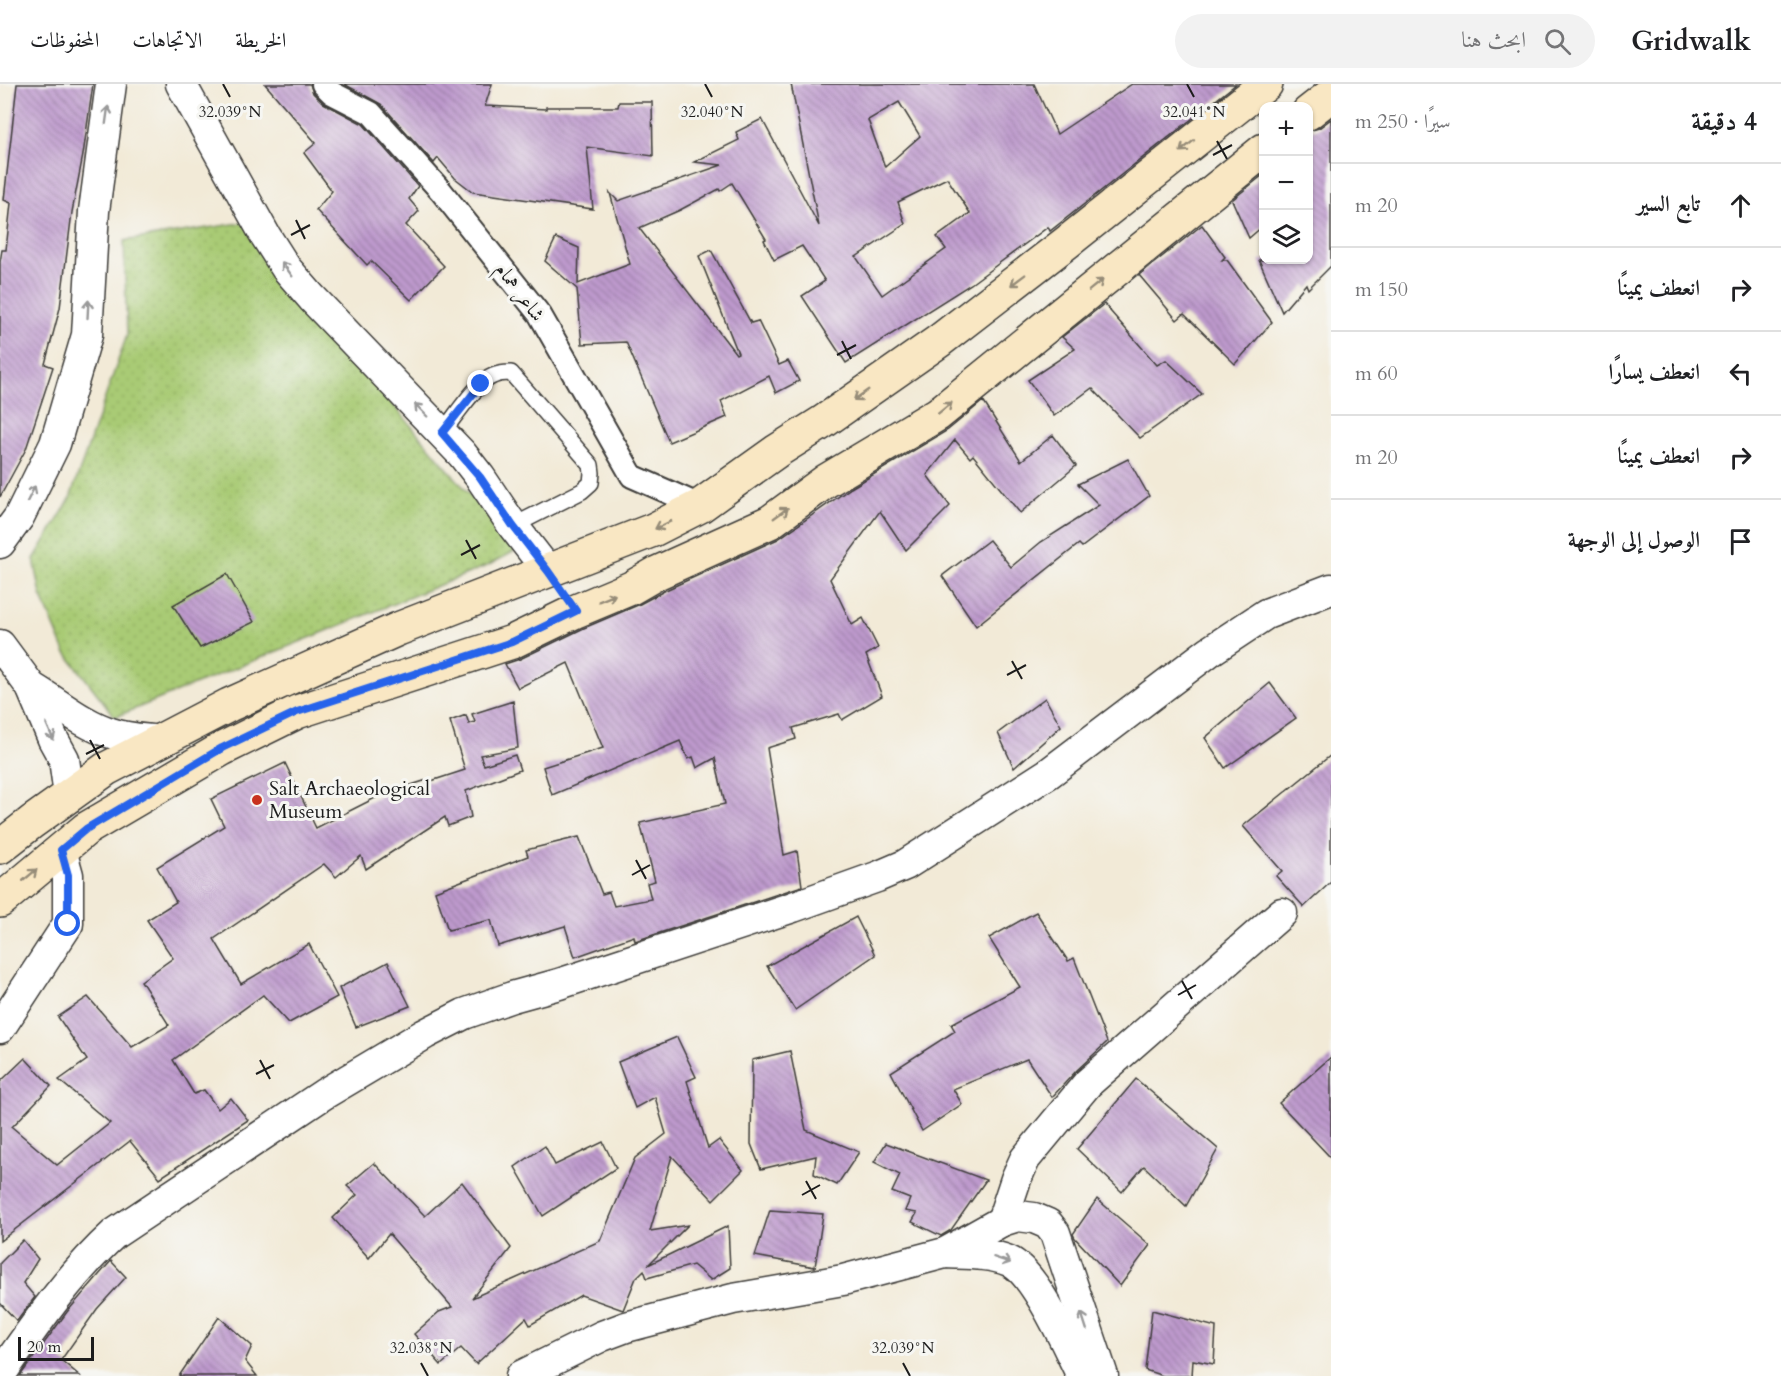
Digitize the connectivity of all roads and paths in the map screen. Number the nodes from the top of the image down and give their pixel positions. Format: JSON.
{"nodes":[{"id":1,"x":111,"y":84,"type":"edge"},
{"id":2,"x":181,"y":84,"type":"edge"},
{"id":3,"x":323,"y":84,"type":"edge"},
{"id":4,"x":1266,"y":84,"type":"edge"},
{"id":5,"x":1331,"y":95,"type":"edge"},
{"id":6,"x":1313,"y":109,"type":"edge"},
{"id":7,"x":1259,"y":153,"type":"edge"},
{"id":8,"x":442,"y":433,"type":"junction"},
{"id":9,"x":700,"y":506,"type":"junction"},
{"id":10,"x":513,"y":526,"type":"junction"},
{"id":11,"x":0,"y":543,"type":"edge"},
{"id":12,"x":548,"y":571,"type":"junction"},
{"id":13,"x":1331,"y":589,"type":"edge"},
{"id":14,"x":576,"y":611,"type":"junction"},
{"id":15,"x":0,"y":645,"type":"edge"},
{"id":16,"x":31,"y":687,"type":"junction"},
{"id":17,"x":162,"y":741,"type":"junction"},
{"id":18,"x":69,"y":795,"type":"junction"},
{"id":19,"x":0,"y":847,"type":"edge"},
{"id":20,"x":61,"y":850,"type":"junction"},
{"id":21,"x":0,"y":901,"type":"edge"},
{"id":22,"x":1282,"y":913,"type":"dead end"},
{"id":23,"x":0,"y":1028,"type":"edge"},
{"id":24,"x":1002,"y":1221,"type":"junction"},
{"id":25,"x":945,"y":1253,"type":"junction"},
{"id":26,"x":0,"y":1375,"type":"edge"},
{"id":27,"x":522,"y":1376,"type":"edge"},
{"id":28,"x":1082,"y":1376,"type":"edge"},
{"id":29,"x":1103,"y":1376,"type":"edge"}],
"edges":[{"from":11,"to":1,"type":"street","one_way":true},
{"from":8,"to":2,"type":"street","one_way":true},
{"from":3,"to":9,"type":"street","name":"شاعر همام"},
{"from":4,"to":9,"type":"main road","one_way":true},
{"from":5,"to":6,"type":"main road"},
{"from":14,"to":7,"type":"main road","one_way":true},
{"from":8,"to":10,"type":"street"},
{"from":8,"to":10,"type":"lane"},
{"from":9,"to":12,"type":"main road","one_way":true},
{"from":10,"to":12,"type":"street"},
{"from":12,"to":14,"type":"main road"},
{"from":12,"to":17,"type":"main road"},
{"from":13,"to":26,"type":"street"},
{"from":14,"to":20,"type":"main road"},
{"from":15,"to":16,"type":"street"},
{"from":16,"to":17,"type":"street"},
{"from":16,"to":18,"type":"street","one_way":true},
{"from":17,"to":18,"type":"main road"},
{"from":18,"to":19,"type":"main road"},
{"from":21,"to":20,"type":"main road","one_way":true},
{"from":20,"to":23,"type":"street"},
{"from":22,"to":24,"type":"street"},
{"from":24,"to":25,"type":"street"},
{"from":29,"to":24,"type":"street","one_way":true},
{"from":25,"to":27,"type":"street"},
{"from":25,"to":28,"type":"street","one_way":true}]}
